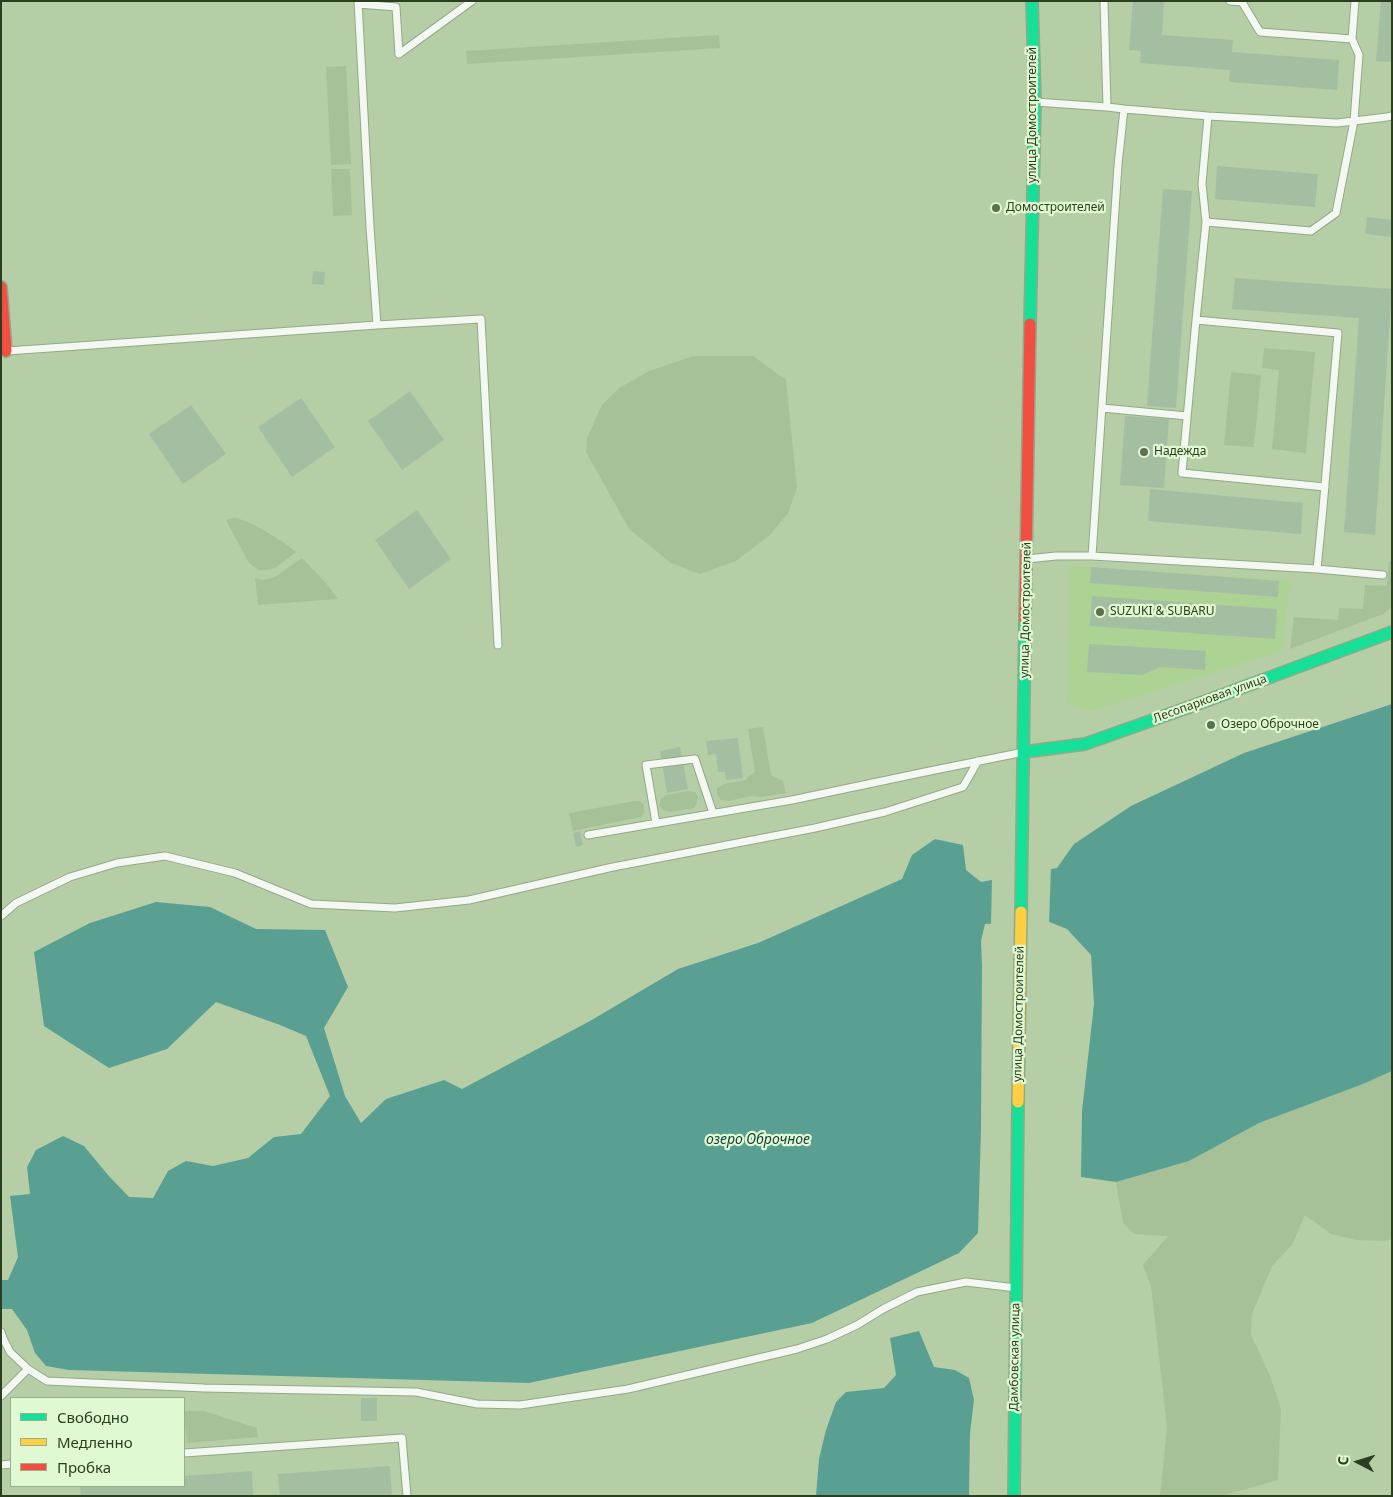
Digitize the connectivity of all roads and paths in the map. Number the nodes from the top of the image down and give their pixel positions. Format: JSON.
{"nodes":[{"id":1,"x":472,"y":1,"type":"edge"},
{"id":2,"x":1032,"y":1,"type":"edge"},
{"id":3,"x":1104,"y":1,"type":"edge"},
{"id":4,"x":1230,"y":1,"type":"edge"},
{"id":5,"x":1355,"y":1,"type":"edge"},
{"id":6,"x":358,"y":2,"type":"edge"},
{"id":7,"x":1352,"y":39,"type":"junction"},
{"id":8,"x":1035,"y":102,"type":"junction"},
{"id":9,"x":1107,"y":107,"type":"junction"},
{"id":10,"x":1124,"y":109,"type":"junction"},
{"id":11,"x":1208,"y":116,"type":"junction"},
{"id":12,"x":1392,"y":116,"type":"edge"},
{"id":13,"x":1354,"y":121,"type":"junction"},
{"id":14,"x":1206,"y":222,"type":"junction"},
{"id":15,"x":1,"y":287,"type":"edge"},
{"id":16,"x":1196,"y":320,"type":"junction"},
{"id":17,"x":377,"y":325,"type":"junction"},
{"id":18,"x":4,"y":351,"type":"edge"},
{"id":19,"x":1102,"y":408,"type":"junction"},
{"id":20,"x":1187,"y":416,"type":"junction"},
{"id":21,"x":1324,"y":486,"type":"junction"},
{"id":22,"x":1092,"y":556,"type":"junction"},
{"id":23,"x":1026,"y":559,"type":"junction"},
{"id":24,"x":1317,"y":569,"type":"junction"},
{"id":25,"x":1383,"y":575,"type":"dead end"},
{"id":26,"x":1392,"y":632,"type":"edge"},
{"id":27,"x":498,"y":645,"type":"dead end"},
{"id":28,"x":1024,"y":752,"type":"junction"},
{"id":29,"x":978,"y":761,"type":"junction"},
{"id":30,"x":713,"y":813,"type":"junction"},
{"id":31,"x":656,"y":823,"type":"junction"},
{"id":32,"x":588,"y":835,"type":"dead end"},
{"id":33,"x":1,"y":916,"type":"edge"},
{"id":34,"x":1017,"y":1218,"type":"joint"},
{"id":35,"x":1016,"y":1288,"type":"junction"},
{"id":36,"x":1,"y":1332,"type":"edge"},
{"id":37,"x":28,"y":1369,"type":"junction"},
{"id":38,"x":1,"y":1396,"type":"edge"},
{"id":39,"x":185,"y":1452,"type":"edge"},
{"id":40,"x":407,"y":1496,"type":"edge"},
{"id":41,"x":1014,"y":1496,"type":"edge"}],
"edges":[{"from":1,"to":6,"type":"lane"},
{"from":2,"to":8,"type":"main road","name":"улица Домостроителей"},
{"from":3,"to":9,"type":"lane"},
{"from":4,"to":7,"type":"lane"},
{"from":5,"to":7,"type":"lane"},
{"from":6,"to":17,"type":"lane"},
{"from":7,"to":13,"type":"lane"},
{"from":8,"to":9,"type":"lane"},
{"from":8,"to":23,"type":"main road","name":"улица Домостроителей"},
{"from":9,"to":10,"type":"lane"},
{"from":10,"to":11,"type":"lane"},
{"from":10,"to":19,"type":"lane"},
{"from":11,"to":13,"type":"lane"},
{"from":11,"to":14,"type":"lane"},
{"from":12,"to":13,"type":"lane"},
{"from":13,"to":14,"type":"lane"},
{"from":14,"to":16,"type":"lane"},
{"from":15,"to":18,"type":"main road"},
{"from":16,"to":20,"type":"lane"},
{"from":16,"to":21,"type":"lane"},
{"from":17,"to":18,"type":"lane"},
{"from":17,"to":27,"type":"lane"},
{"from":19,"to":20,"type":"lane"},
{"from":19,"to":22,"type":"lane"},
{"from":20,"to":21,"type":"lane"},
{"from":21,"to":24,"type":"lane"},
{"from":22,"to":23,"type":"lane"},
{"from":22,"to":24,"type":"lane"},
{"from":23,"to":28,"type":"main road","name":"улица Домостроителей"},
{"from":24,"to":25,"type":"lane"},
{"from":26,"to":28,"type":"main road","name":"Лесопарковая улица"},
{"from":28,"to":29,"type":"lane"},
{"from":28,"to":34,"type":"main road","name":"улица Домостроителей"},
{"from":29,"to":30,"type":"lane"},
{"from":29,"to":33,"type":"lane"},
{"from":30,"to":31,"type":"lane"},
{"from":30,"to":31,"type":"lane"},
{"from":31,"to":32,"type":"lane"},
{"from":34,"to":35,"type":"main road","name":"Дамбовская улица"},
{"from":35,"to":37,"type":"lane"},
{"from":35,"to":41,"type":"main road","name":"Дамбовская улица"},
{"from":36,"to":37,"type":"lane"},
{"from":37,"to":38,"type":"lane"},
{"from":39,"to":40,"type":"lane"}]}
